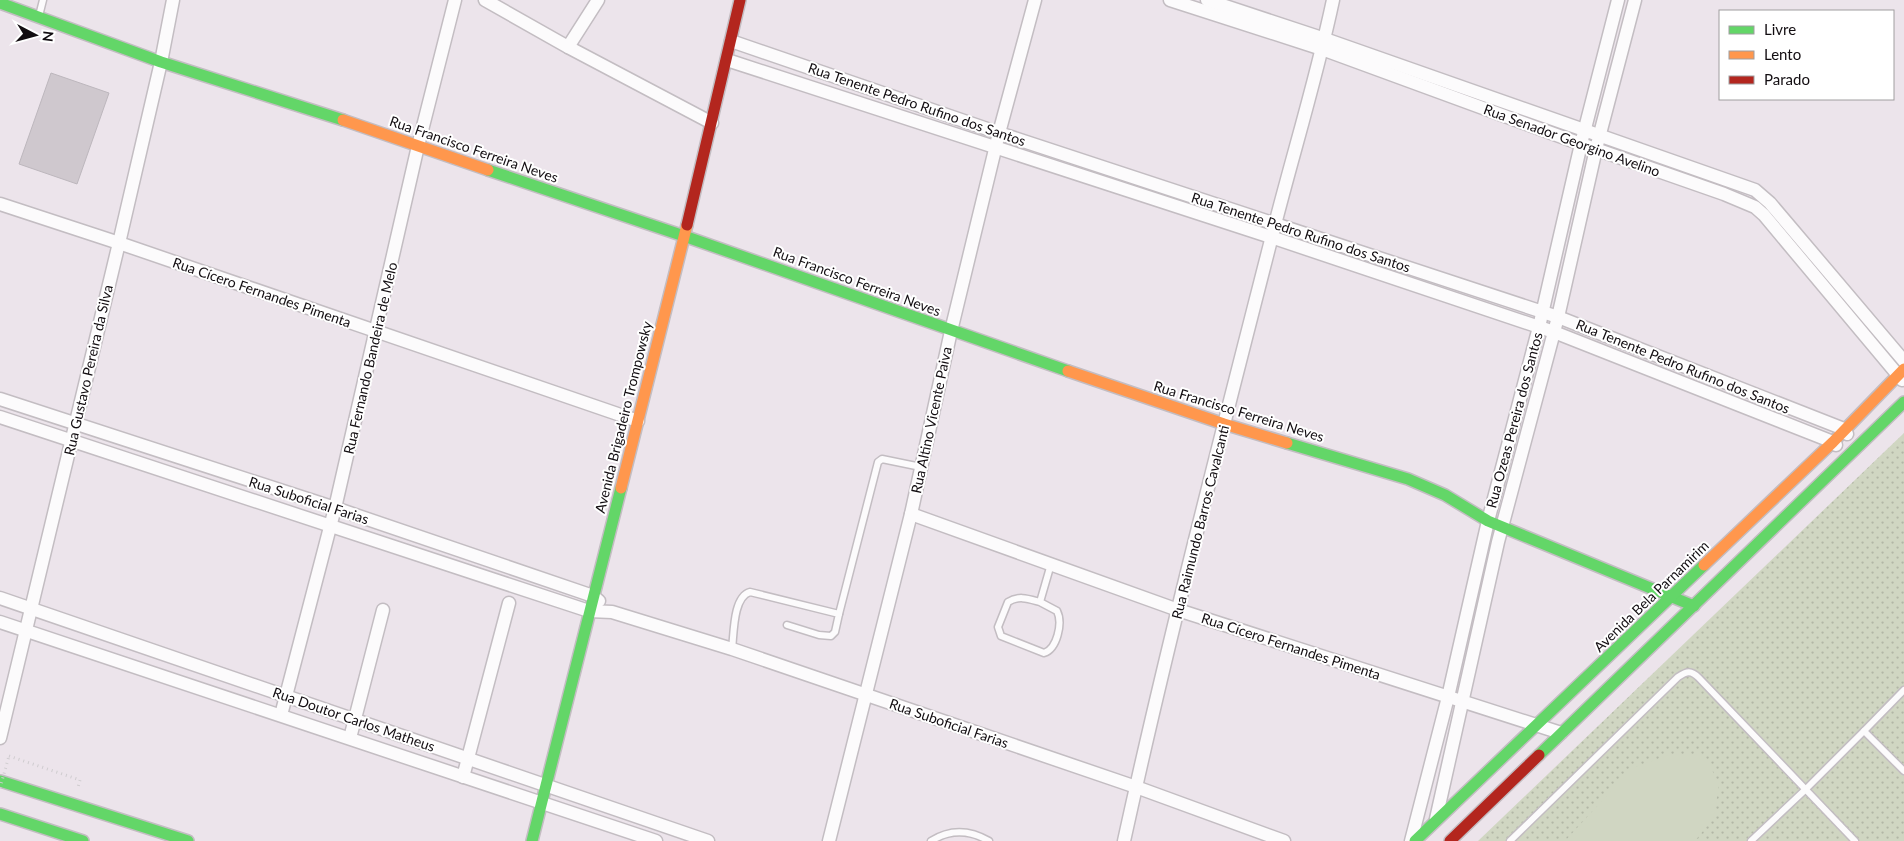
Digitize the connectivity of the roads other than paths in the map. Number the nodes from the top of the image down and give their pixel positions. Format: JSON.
{"nodes":[{"id":1,"x":43,"y":0,"type":"edge"},
{"id":2,"x":172,"y":0,"type":"edge"},
{"id":3,"x":455,"y":0,"type":"edge"},
{"id":4,"x":485,"y":0,"type":"edge"},
{"id":5,"x":598,"y":0,"type":"edge"},
{"id":6,"x":740,"y":0,"type":"edge"},
{"id":7,"x":1035,"y":0,"type":"edge"},
{"id":8,"x":1170,"y":0,"type":"edge"},
{"id":9,"x":1207,"y":0,"type":"edge"},
{"id":10,"x":1333,"y":0,"type":"edge"},
{"id":11,"x":1618,"y":0,"type":"edge"},
{"id":12,"x":1635,"y":0,"type":"edge"},
{"id":13,"x":0,"y":4,"type":"edge"},
{"id":14,"x":39,"y":17,"type":"junction"},
{"id":15,"x":731,"y":41,"type":"junction"},
{"id":16,"x":1324,"y":44,"type":"junction"},
{"id":17,"x":568,"y":47,"type":"junction"},
{"id":18,"x":1605,"y":53,"type":"junction"},
{"id":19,"x":1620,"y":58,"type":"junction"},
{"id":20,"x":727,"y":60,"type":"junction"},
{"id":21,"x":161,"y":62,"type":"junction"},
{"id":22,"x":712,"y":123,"type":"junction"},
{"id":23,"x":1585,"y":130,"type":"junction"},
{"id":24,"x":999,"y":132,"type":"junction"},
{"id":25,"x":1599,"y":136,"type":"junction"},
{"id":26,"x":1581,"y":144,"type":"junction"},
{"id":27,"x":418,"y":146,"type":"junction"},
{"id":28,"x":996,"y":146,"type":"junction"},
{"id":29,"x":1596,"y":149,"type":"junction"},
{"id":30,"x":0,"y":204,"type":"edge"},
{"id":31,"x":1275,"y":224,"type":"junction"},
{"id":32,"x":684,"y":236,"type":"junction"},
{"id":33,"x":1271,"y":237,"type":"junction"},
{"id":34,"x":119,"y":242,"type":"junction"},
{"id":35,"x":1543,"y":312,"type":"junction"},
{"id":36,"x":1558,"y":317,"type":"junction"},
{"id":37,"x":1539,"y":327,"type":"junction"},
{"id":38,"x":376,"y":331,"type":"junction"},
{"id":39,"x":951,"y":331,"type":"junction"},
{"id":40,"x":1554,"y":332,"type":"junction"},
{"id":41,"x":1904,"y":362,"type":"edge"},
{"id":42,"x":1902,"y":375,"type":"edge"},
{"id":43,"x":0,"y":399,"type":"edge"},
{"id":44,"x":1904,"y":402,"type":"edge"},
{"id":45,"x":0,"y":417,"type":"edge"},
{"id":46,"x":638,"y":421,"type":"junction"},
{"id":47,"x":75,"y":424,"type":"junction"},
{"id":48,"x":1224,"y":424,"type":"junction"},
{"id":49,"x":1844,"y":430,"type":"junction"},
{"id":50,"x":72,"y":440,"type":"junction"},
{"id":51,"x":1833,"y":442,"type":"junction"},
{"id":52,"x":1858,"y":448,"type":"junction"},
{"id":53,"x":1846,"y":459,"type":"junction"},
{"id":54,"x":921,"y":467,"type":"junction"},
{"id":55,"x":335,"y":508,"type":"junction"},
{"id":56,"x":911,"y":514,"type":"junction"},
{"id":57,"x":1488,"y":521,"type":"junction"},
{"id":58,"x":330,"y":525,"type":"junction"},
{"id":59,"x":1502,"y":527,"type":"junction"},
{"id":60,"x":1051,"y":564,"type":"junction"},
{"id":61,"x":593,"y":596,"type":"junction"},
{"id":62,"x":0,"y":598,"type":"edge"},
{"id":63,"x":1671,"y":598,"type":"junction"},
{"id":64,"x":1040,"y":602,"type":"junction"},
{"id":65,"x":509,"y":603,"type":"dead end"},
{"id":66,"x":1694,"y":606,"type":"junction"},
{"id":67,"x":31,"y":608,"type":"junction"},
{"id":68,"x":383,"y":610,"type":"dead end"},
{"id":69,"x":1178,"y":610,"type":"junction"},
{"id":70,"x":589,"y":611,"type":"junction"},
{"id":71,"x":612,"y":612,"type":"junction"},
{"id":72,"x":838,"y":614,"type":"junction"},
{"id":73,"x":0,"y":622,"type":"edge"},
{"id":74,"x":787,"y":625,"type":"dead end"},
{"id":75,"x":26,"y":631,"type":"junction"},
{"id":76,"x":732,"y":649,"type":"junction"},
{"id":77,"x":1904,"y":690,"type":"edge"},
{"id":78,"x":865,"y":694,"type":"junction"},
{"id":79,"x":286,"y":695,"type":"junction"},
{"id":80,"x":1448,"y":696,"type":"junction"},
{"id":81,"x":1463,"y":702,"type":"junction"},
{"id":82,"x":281,"y":715,"type":"junction"},
{"id":83,"x":355,"y":719,"type":"junction"},
{"id":84,"x":1535,"y":725,"type":"junction"},
{"id":85,"x":1864,"y":731,"type":"junction"},
{"id":86,"x":1561,"y":733,"type":"junction"},
{"id":87,"x":0,"y":738,"type":"edge"},
{"id":88,"x":350,"y":738,"type":"junction"},
{"id":89,"x":467,"y":759,"type":"junction"},
{"id":90,"x":1904,"y":771,"type":"edge"},
{"id":91,"x":462,"y":777,"type":"junction"},
{"id":92,"x":0,"y":781,"type":"edge"},
{"id":93,"x":545,"y":786,"type":"junction"},
{"id":94,"x":1136,"y":788,"type":"junction"},
{"id":95,"x":1806,"y":790,"type":"junction"},
{"id":96,"x":541,"y":803,"type":"junction"},
{"id":97,"x":0,"y":814,"type":"edge"},
{"id":98,"x":1435,"y":821,"type":"junction"},
{"id":99,"x":84,"y":841,"type":"edge"},
{"id":100,"x":188,"y":841,"type":"edge"},
{"id":101,"x":532,"y":841,"type":"edge"},
{"id":102,"x":656,"y":841,"type":"edge"},
{"id":103,"x":708,"y":841,"type":"edge"},
{"id":104,"x":829,"y":841,"type":"edge"},
{"id":105,"x":931,"y":841,"type":"edge"},
{"id":106,"x":989,"y":841,"type":"edge"},
{"id":107,"x":1124,"y":841,"type":"edge"},
{"id":108,"x":1284,"y":841,"type":"edge"},
{"id":109,"x":1411,"y":841,"type":"edge"},
{"id":110,"x":1415,"y":841,"type":"edge"},
{"id":111,"x":1450,"y":841,"type":"edge"},
{"id":112,"x":1510,"y":841,"type":"edge"},
{"id":113,"x":1751,"y":841,"type":"edge"},
{"id":114,"x":1855,"y":841,"type":"edge"}],
"edges":[{"from":1,"to":14,"type":"lane"},
{"from":2,"to":21,"type":"street","name":"Rua Gustavo Pereira da Silva"},
{"from":3,"to":27,"type":"street","name":"Rua Fernando Bandeira de Melo"},
{"from":4,"to":17,"type":"street"},
{"from":5,"to":17,"type":"street"},
{"from":6,"to":15,"type":"main road","name":"Avenida Brigadeiro Trompowsky"},
{"from":7,"to":24,"type":"street","name":"Rua Altino Vicente Paiva"},
{"from":8,"to":16,"type":"street","name":"Rua Senador Georgino Avelino"},
{"from":9,"to":16,"type":"street","name":"Rua Senador Georgino Avelino"},
{"from":10,"to":16,"type":"street","name":"Rua Raimundo Barros Cavalcanti"},
{"from":11,"to":18,"type":"street","name":"Rua Ozeas Pereira dos Santos"},
{"from":12,"to":19,"type":"street","name":"Rua Ozeas Pereira dos Santos"},
{"from":13,"to":14,"type":"main road","name":"Rua Francisco Ferreira Neves"},
{"from":14,"to":21,"type":"main road","name":"Rua Francisco Ferreira Neves"},
{"from":15,"to":20,"type":"main road","name":"Avenida Brigadeiro Trompowsky"},
{"from":15,"to":24,"type":"street","name":"Rua Tenente Pedro Rufino dos Santos"},
{"from":16,"to":23,"type":"street","name":"Rua Senador Georgino Avelino"},
{"from":16,"to":26,"type":"street","name":"Rua Senador Georgino Avelino"},
{"from":16,"to":31,"type":"street","name":"Rua Raimundo Barros Cavalcanti"},
{"from":17,"to":22,"type":"street"},
{"from":18,"to":19,"type":"street"},
{"from":18,"to":23,"type":"street","name":"Rua Ozeas Pereira dos Santos"},
{"from":19,"to":25,"type":"street","name":"Rua Ozeas Pereira dos Santos"},
{"from":20,"to":22,"type":"main road","name":"Avenida Brigadeiro Trompowsky"},
{"from":20,"to":28,"type":"street","name":"Rua Tenente Pedro Rufino dos Santos"},
{"from":21,"to":27,"type":"main road","name":"Rua Francisco Ferreira Neves"},
{"from":21,"to":34,"type":"street","name":"Rua Gustavo Pereira da Silva"},
{"from":22,"to":32,"type":"main road","name":"Avenida Brigadeiro Trompowsky"},
{"from":23,"to":25,"type":"street","name":"Rua Senador Georgino Avelino"},
{"from":23,"to":26,"type":"street","name":"Rua Ozeas Pereira dos Santos"},
{"from":24,"to":28,"type":"street","name":"Rua Altino Vicente Paiva"},
{"from":24,"to":31,"type":"street","name":"Rua Tenente Pedro Rufino dos Santos"},
{"from":25,"to":29,"type":"street","name":"Rua Ozeas Pereira dos Santos"},
{"from":25,"to":41,"type":"street","name":"Rua Senador Georgino Avelino"},
{"from":26,"to":29,"type":"street","name":"Rua Senador Georgino Avelino"},
{"from":26,"to":35,"type":"street","name":"Rua Ozeas Pereira dos Santos"},
{"from":27,"to":32,"type":"main road","name":"Rua Francisco Ferreira Neves"},
{"from":27,"to":38,"type":"street","name":"Rua Fernando Bandeira de Melo"},
{"from":28,"to":33,"type":"street","name":"Rua Tenente Pedro Rufino dos Santos"},
{"from":28,"to":39,"type":"street","name":"Rua Altino Vicente Paiva"},
{"from":29,"to":36,"type":"street","name":"Rua Ozeas Pereira dos Santos"},
{"from":29,"to":42,"type":"street","name":"Rua Senador Georgino Avelino"},
{"from":30,"to":34,"type":"street","name":"Rua Cícero Fernandes Pimenta"},
{"from":31,"to":33,"type":"street","name":"Rua Raimundo Barros Cavalcanti"},
{"from":31,"to":35,"type":"street","name":"Rua Tenente Pedro Rufino dos Santos"},
{"from":32,"to":39,"type":"main road","name":"Rua Francisco Ferreira Neves"},
{"from":32,"to":46,"type":"main road","name":"Avenida Brigadeiro Trompowsky"},
{"from":33,"to":37,"type":"street","name":"Rua Tenente Pedro Rufino dos Santos"},
{"from":33,"to":48,"type":"street","name":"Rua Raimundo Barros Cavalcanti"},
{"from":34,"to":38,"type":"street","name":"Rua Cícero Fernandes Pimenta"},
{"from":34,"to":47,"type":"street","name":"Rua Gustavo Pereira da Silva"},
{"from":35,"to":36,"type":"street","name":"Rua Tenente Pedro Rufino dos Santos"},
{"from":35,"to":37,"type":"street","name":"Rua Ozeas Pereira dos Santos"},
{"from":36,"to":40,"type":"street","name":"Rua Ozeas Pereira dos Santos"},
{"from":36,"to":49,"type":"street","name":"Rua Tenente Pedro Rufino dos Santos"},
{"from":37,"to":40,"type":"street","name":"Rua Tenente Pedro Rufino dos Santos"},
{"from":37,"to":57,"type":"street","name":"Rua Ozeas Pereira dos Santos"},
{"from":38,"to":46,"type":"street","name":"Rua Cícero Fernandes Pimenta"},
{"from":38,"to":55,"type":"street","name":"Rua Fernando Bandeira de Melo"},
{"from":39,"to":48,"type":"main road","name":"Rua Francisco Ferreira Neves"},
{"from":39,"to":54,"type":"street","name":"Rua Altino Vicente Paiva"},
{"from":40,"to":51,"type":"street","name":"Rua Tenente Pedro Rufino dos Santos"},
{"from":40,"to":59,"type":"street","name":"Rua Ozeas Pereira dos Santos"},
{"from":42,"to":49,"type":"main road","name":"Avenida Bela Parnamirim"},
{"from":43,"to":47,"type":"street","name":"Rua Suboficial Farias"},
{"from":44,"to":52,"type":"main road"},
{"from":45,"to":50,"type":"street","name":"Rua Suboficial Farias"},
{"from":46,"to":61,"type":"main road","name":"Avenida Brigadeiro Trompowsky"},
{"from":47,"to":50,"type":"street","name":"Rua Gustavo Pereira da Silva"},
{"from":47,"to":55,"type":"street","name":"Rua Suboficial Farias"},
{"from":48,"to":57,"type":"main road","name":"Rua Francisco Ferreira Neves"},
{"from":48,"to":69,"type":"street","name":"Rua Raimundo Barros Cavalcanti"},
{"from":49,"to":51,"type":"main road","name":"Avenida Bela Parnamirim"},
{"from":49,"to":52,"type":"street"},
{"from":50,"to":58,"type":"street","name":"Rua Suboficial Farias"},
{"from":50,"to":67,"type":"street","name":"Rua Gustavo Pereira da Silva"},
{"from":51,"to":53,"type":"street"},
{"from":51,"to":63,"type":"main road","name":"Avenida Bela Parnamirim"},
{"from":52,"to":53,"type":"main road"},
{"from":53,"to":66,"type":"main road"},
{"from":54,"to":56,"type":"street","name":"Rua Altino Vicente Paiva"},
{"from":54,"to":72,"type":"lane"},
{"from":55,"to":58,"type":"street","name":"Rua Fernando Bandeira de Melo"},
{"from":55,"to":61,"type":"street","name":"Rua Suboficial Farias"},
{"from":56,"to":60,"type":"street","name":"Rua Cícero Fernandes Pimenta"},
{"from":56,"to":78,"type":"street","name":"Rua Altino Vicente Paiva"},
{"from":57,"to":59,"type":"main road","name":"Rua Francisco Ferreira Neves"},
{"from":57,"to":80,"type":"street","name":"Rua Ozeas Pereira dos Santos"},
{"from":58,"to":70,"type":"street","name":"Rua Suboficial Farias"},
{"from":58,"to":79,"type":"street","name":"Rua Fernando Bandeira de Melo"},
{"from":59,"to":63,"type":"main road","name":"Rua Francisco Ferreira Neves"},
{"from":59,"to":81,"type":"street","name":"Rua Ozeas Pereira dos Santos"},
{"from":60,"to":64,"type":"lane"},
{"from":60,"to":69,"type":"street","name":"Rua Cícero Fernandes Pimenta"},
{"from":61,"to":70,"type":"main road","name":"Avenida Brigadeiro Trompowsky"},
{"from":61,"to":71,"type":"street","name":"Rua Suboficial Farias"},
{"from":62,"to":67,"type":"street","name":"Rua Doutor Carlos Matheus"},
{"from":63,"to":66,"type":"main road","name":"Rua Francisco Ferreira Neves"},
{"from":63,"to":84,"type":"main road","name":"Avenida Bela Parnamirim"},
{"from":64,"to":64,"type":"lane"},
{"from":65,"to":89,"type":"street"},
{"from":66,"to":86,"type":"main road"},
{"from":67,"to":75,"type":"street","name":"Rua Gustavo Pereira da Silva"},
{"from":67,"to":79,"type":"street","name":"Rua Doutor Carlos Matheus"},
{"from":68,"to":83,"type":"street"},
{"from":69,"to":80,"type":"street","name":"Rua Cícero Fernandes Pimenta"},
{"from":69,"to":94,"type":"street","name":"Rua Raimundo Barros Cavalcanti"},
{"from":70,"to":71,"type":"street","name":"Rua Suboficial Farias"},
{"from":70,"to":93,"type":"main road","name":"Avenida Brigadeiro Trompowsky"},
{"from":71,"to":76,"type":"street","name":"Rua Suboficial Farias"},
{"from":72,"to":74,"type":"lane"},
{"from":72,"to":76,"type":"lane"},
{"from":73,"to":75,"type":"street","name":"Rua Doutor Carlos Matheus"},
{"from":75,"to":82,"type":"street","name":"Rua Doutor Carlos Matheus"},
{"from":75,"to":87,"type":"street","name":"Rua Gustavo Pereira da Silva"},
{"from":76,"to":78,"type":"street","name":"Rua Suboficial Farias"},
{"from":77,"to":85,"type":"lane"},
{"from":78,"to":94,"type":"street","name":"Rua Suboficial Farias"},
{"from":78,"to":104,"type":"street","name":"Rua Altino Vicente Paiva"},
{"from":79,"to":82,"type":"street","name":"Rua Fernando Bandeira de Melo"},
{"from":79,"to":83,"type":"street","name":"Rua Doutor Carlos Matheus"},
{"from":80,"to":81,"type":"street","name":"Rua Cícero Fernandes Pimenta"},
{"from":80,"to":109,"type":"street","name":"Rua Ozeas Pereira dos Santos"},
{"from":81,"to":84,"type":"street","name":"Rua Cícero Fernandes Pimenta"},
{"from":81,"to":98,"type":"street","name":"Rua Ozeas Pereira dos Santos"},
{"from":82,"to":88,"type":"street","name":"Rua Doutor Carlos Matheus"},
{"from":83,"to":88,"type":"street"},
{"from":83,"to":89,"type":"street","name":"Rua Doutor Carlos Matheus"},
{"from":84,"to":86,"type":"street","name":"Rua Cícero Fernandes Pimenta"},
{"from":84,"to":98,"type":"main road","name":"Avenida Bela Parnamirim"},
{"from":85,"to":90,"type":"lane"},
{"from":85,"to":95,"type":"lane"},
{"from":86,"to":111,"type":"main road"},
{"from":88,"to":91,"type":"street","name":"Rua Doutor Carlos Matheus"},
{"from":89,"to":91,"type":"street"},
{"from":89,"to":93,"type":"street","name":"Rua Doutor Carlos Matheus"},
{"from":91,"to":96,"type":"street","name":"Rua Doutor Carlos Matheus"},
{"from":92,"to":100,"type":"main road"},
{"from":93,"to":96,"type":"main road","name":"Avenida Brigadeiro Trompowsky"},
{"from":93,"to":103,"type":"street","name":"Rua Doutor Carlos Matheus"},
{"from":94,"to":107,"type":"street","name":"Rua Raimundo Barros Cavalcanti"},
{"from":94,"to":108,"type":"street","name":"Rua Suboficial Farias"},
{"from":95,"to":112,"type":"lane"},
{"from":95,"to":113,"type":"lane"},
{"from":95,"to":114,"type":"lane"},
{"from":96,"to":101,"type":"main road","name":"Avenida Brigadeiro Trompowsky"},
{"from":96,"to":102,"type":"street","name":"Rua Doutor Carlos Matheus"},
{"from":97,"to":99,"type":"main road"},
{"from":98,"to":110,"type":"main road","name":"Avenida Bela Parnamirim"},
{"from":105,"to":106,"type":"lane"}]}
